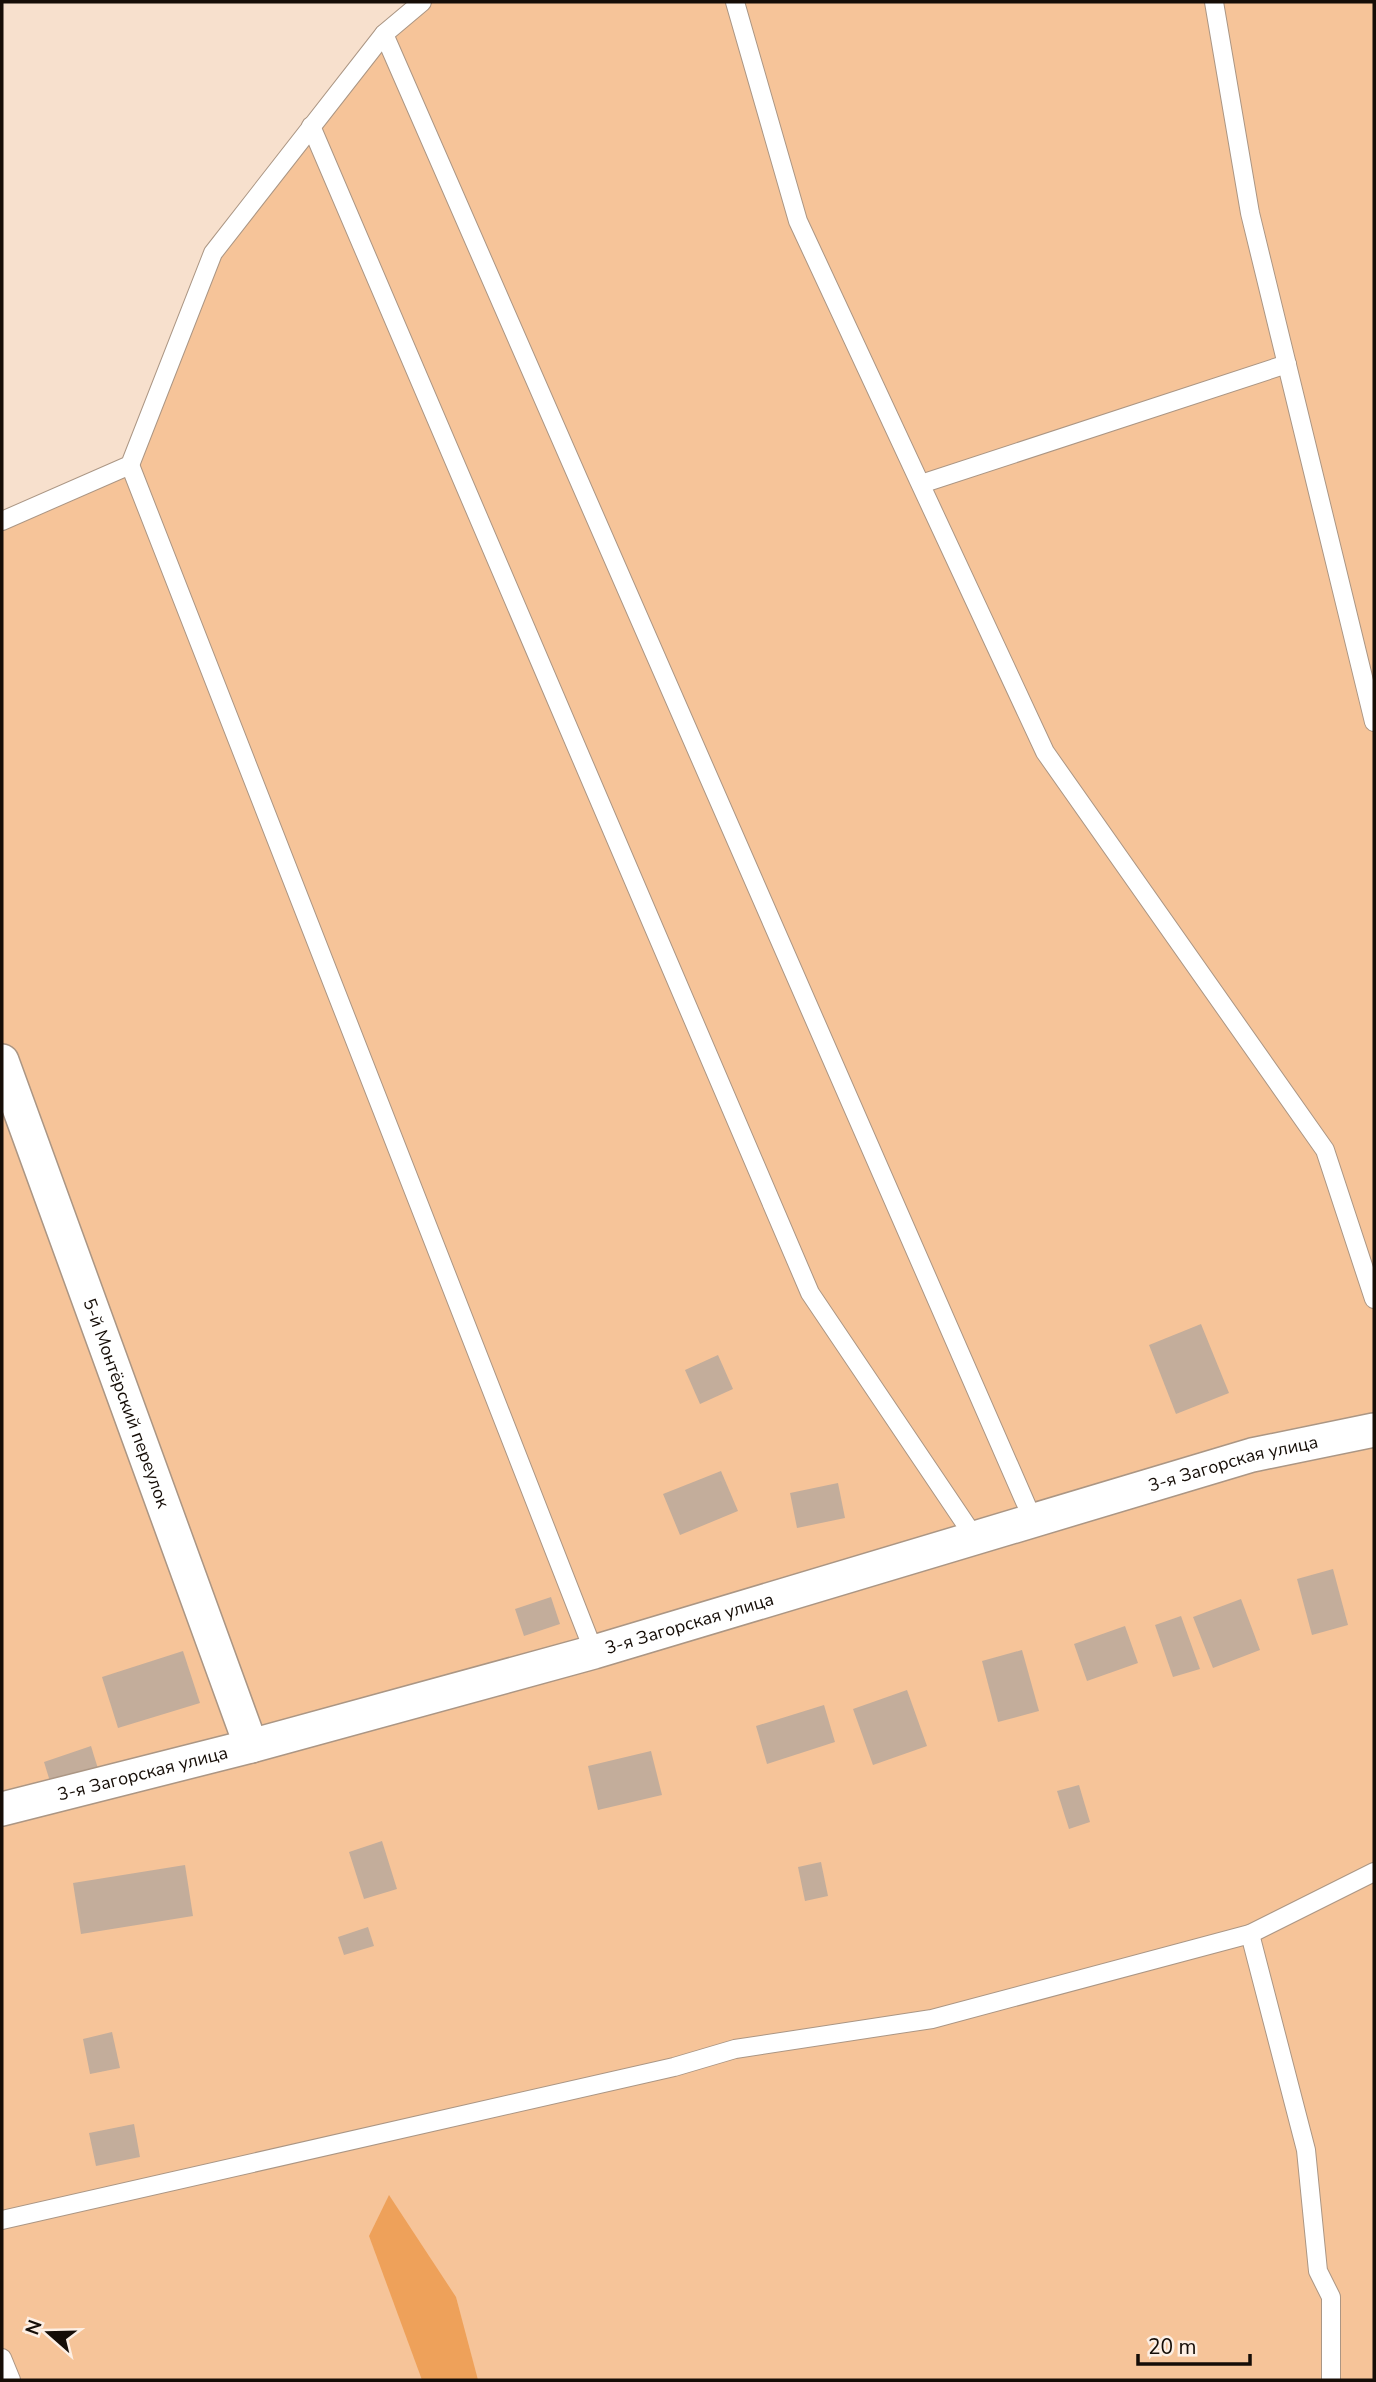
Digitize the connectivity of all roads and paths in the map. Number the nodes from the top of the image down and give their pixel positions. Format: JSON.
{"nodes":[{"id":1,"x":422,"y":2,"type":"edge"},
{"id":2,"x":735,"y":2,"type":"edge"},
{"id":3,"x":1214,"y":2,"type":"edge"},
{"id":4,"x":384,"y":34,"type":"junction"},
{"id":5,"x":311,"y":126,"type":"junction"},
{"id":6,"x":1287,"y":364,"type":"junction"},
{"id":7,"x":130,"y":465,"type":"junction"},
{"id":8,"x":920,"y":484,"type":"junction"},
{"id":9,"x":2,"y":521,"type":"edge"},
{"id":10,"x":1374,"y":722,"type":"edge"},
{"id":11,"x":2,"y":1061,"type":"edge"},
{"id":12,"x":1374,"y":1299,"type":"edge"},
{"id":13,"x":1374,"y":1430,"type":"edge"},
{"id":14,"x":1034,"y":1520,"type":"junction"},
{"id":15,"x":975,"y":1538,"type":"junction"},
{"id":16,"x":594,"y":1651,"type":"junction"},
{"id":17,"x":251,"y":1746,"type":"junction"},
{"id":18,"x":2,"y":1809,"type":"edge"},
{"id":19,"x":1374,"y":1872,"type":"edge"},
{"id":20,"x":1251,"y":1934,"type":"junction"},
{"id":21,"x":2,"y":2220,"type":"edge"},
{"id":22,"x":2,"y":2358,"type":"edge"},
{"id":23,"x":11,"y":2380,"type":"edge"},
{"id":24,"x":1331,"y":2380,"type":"edge"}],
"edges":[{"from":1,"to":4,"type":"lane"},
{"from":2,"to":8,"type":"lane"},
{"from":3,"to":6,"type":"lane"},
{"from":4,"to":5,"type":"lane"},
{"from":4,"to":14,"type":"lane"},
{"from":5,"to":7,"type":"lane"},
{"from":5,"to":15,"type":"lane"},
{"from":6,"to":8,"type":"lane"},
{"from":6,"to":10,"type":"lane"},
{"from":7,"to":9,"type":"lane"},
{"from":7,"to":16,"type":"lane"},
{"from":8,"to":12,"type":"lane"},
{"from":11,"to":17,"type":"street","name":"5-й Монтёрский переулок"},
{"from":13,"to":14,"type":"street","name":"3-я Загорская улица"},
{"from":14,"to":15,"type":"street","name":"3-я Загорская улица"},
{"from":15,"to":16,"type":"street","name":"3-я Загорская улица"},
{"from":16,"to":17,"type":"street","name":"3-я Загорская улица"},
{"from":17,"to":18,"type":"street","name":"3-я Загорская улица"},
{"from":19,"to":20,"type":"lane"},
{"from":20,"to":21,"type":"lane"},
{"from":20,"to":24,"type":"lane"},
{"from":22,"to":23,"type":"lane"}]}
